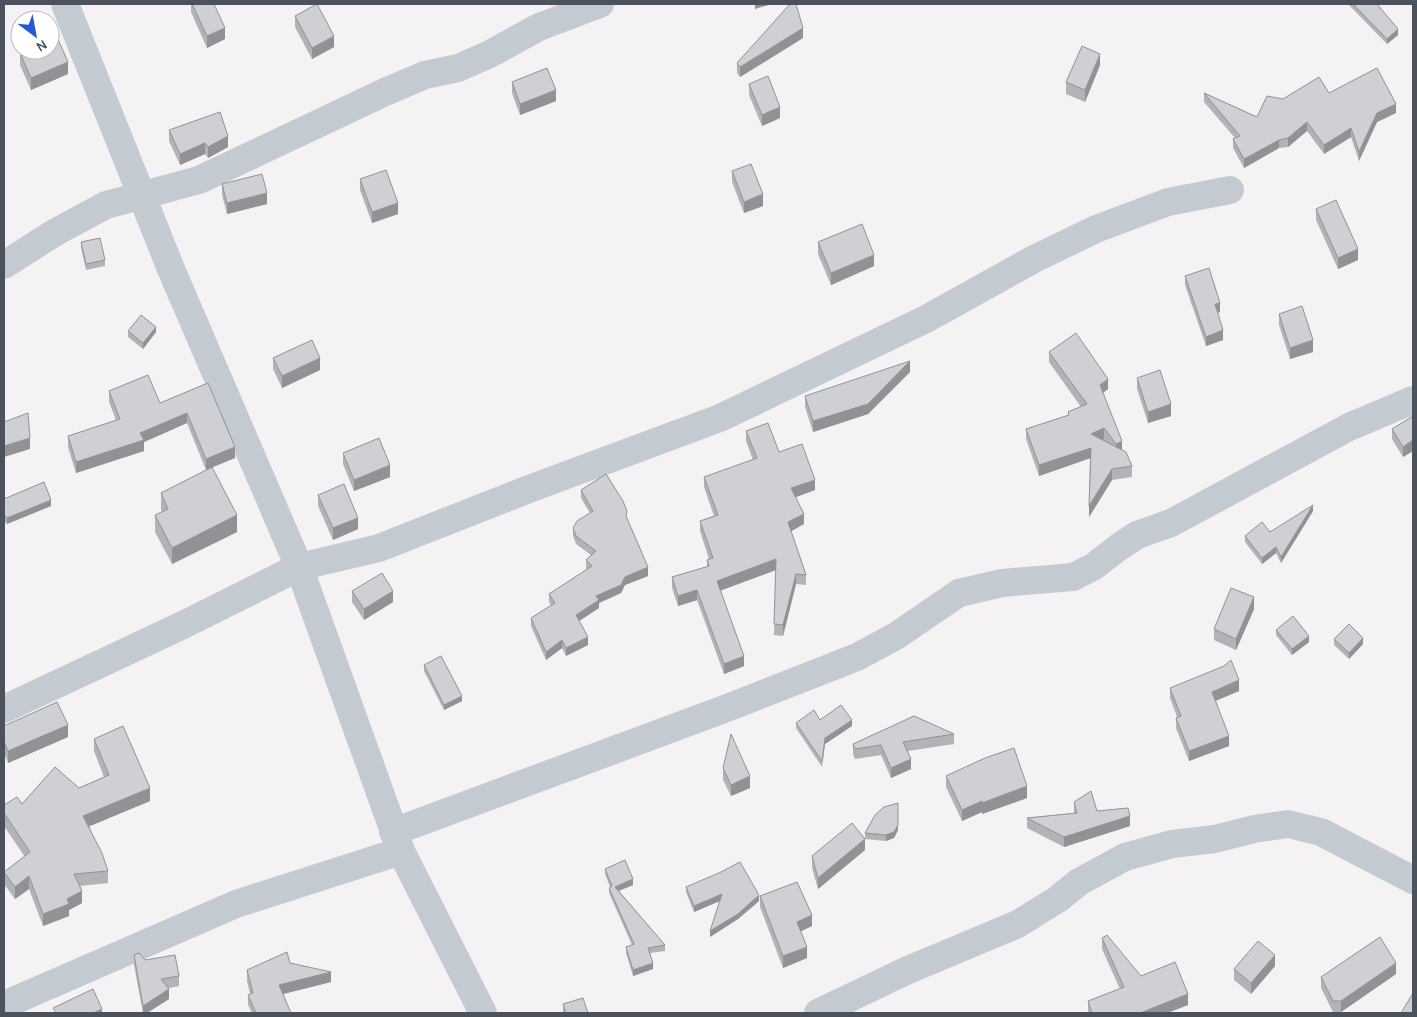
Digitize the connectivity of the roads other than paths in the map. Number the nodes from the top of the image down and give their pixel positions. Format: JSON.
{"nodes":[{"id":1,"x":65,"y":4,"type":"edge"},
{"id":2,"x":600,"y":4,"type":"edge"},
{"id":3,"x":1230,"y":190,"type":"dead end"},
{"id":4,"x":143,"y":195,"type":"junction"},
{"id":5,"x":4,"y":265,"type":"edge"},
{"id":6,"x":1413,"y":400,"type":"edge"},
{"id":7,"x":300,"y":567,"type":"junction"},
{"id":8,"x":4,"y":709,"type":"edge"},
{"id":9,"x":397,"y":841,"type":"junction"},
{"id":10,"x":1413,"y":880,"type":"edge"},
{"id":11,"x":4,"y":1005,"type":"edge"},
{"id":12,"x":483,"y":1013,"type":"edge"},
{"id":13,"x":818,"y":1013,"type":"edge"}],
"edges":[{"from":1,"to":4,"type":"street"},
{"from":2,"to":4,"type":"street"},
{"from":3,"to":7,"type":"street"},
{"from":4,"to":5,"type":"street"},
{"from":4,"to":7,"type":"street"},
{"from":6,"to":9,"type":"street"},
{"from":7,"to":8,"type":"street"},
{"from":7,"to":9,"type":"street"},
{"from":9,"to":11,"type":"street"},
{"from":9,"to":12,"type":"street"},
{"from":10,"to":13,"type":"street"}]}
